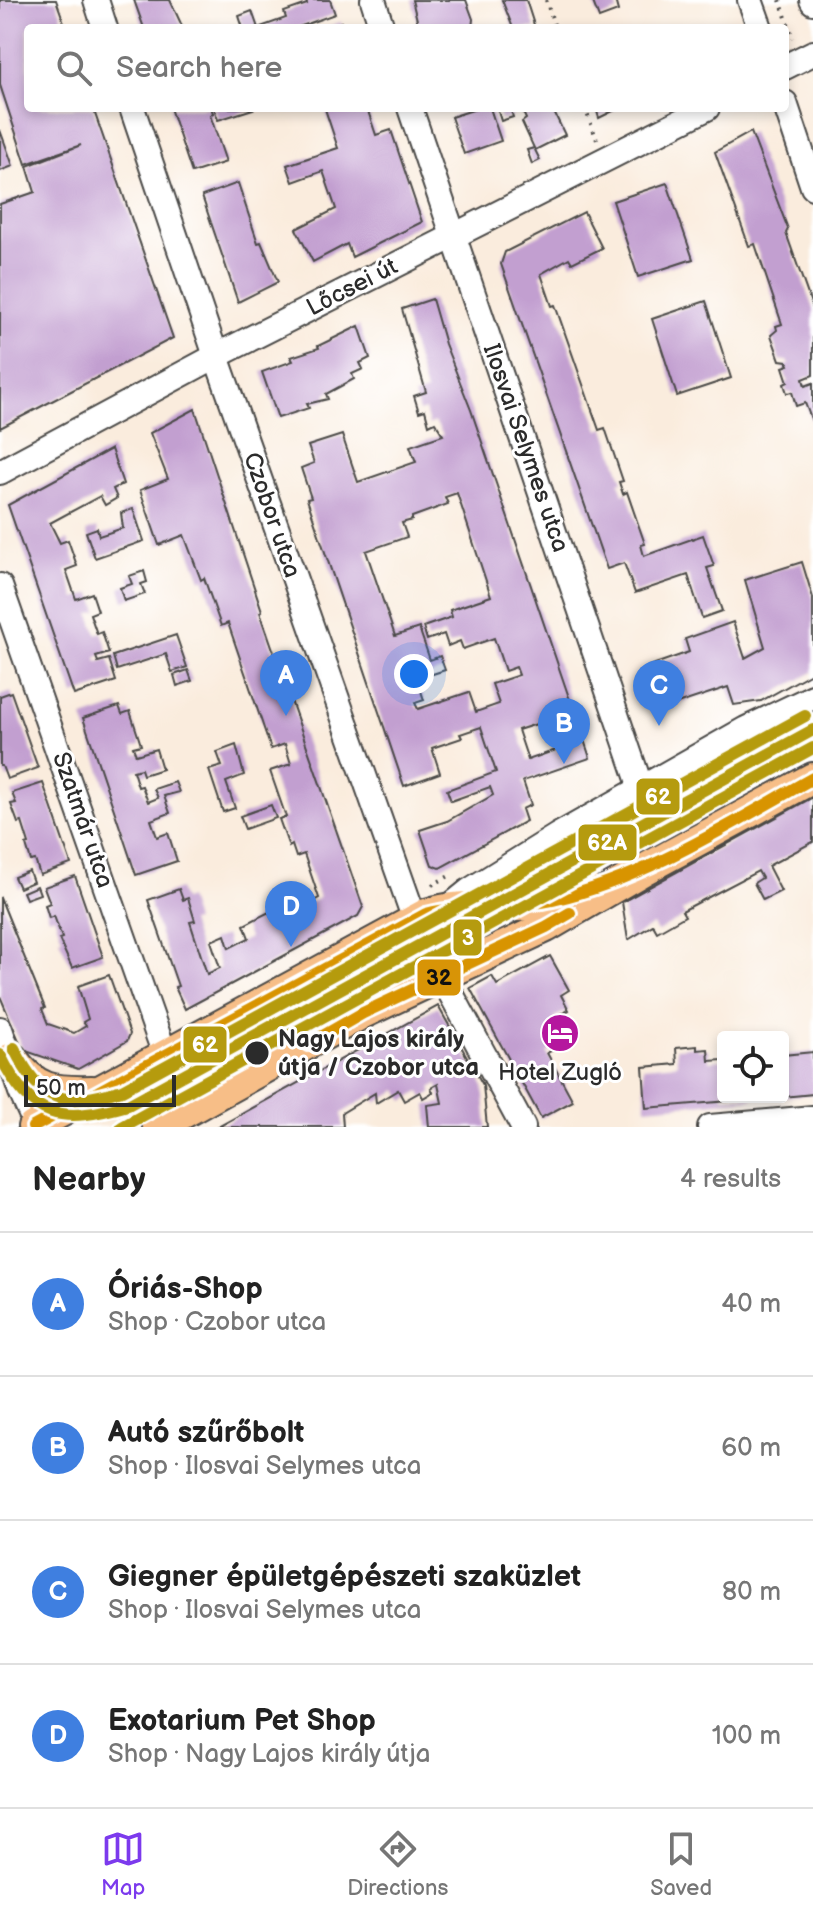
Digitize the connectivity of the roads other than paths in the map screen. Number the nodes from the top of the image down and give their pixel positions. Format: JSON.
{"nodes":[{"id":1,"x":96,"y":0,"type":"edge"},
{"id":2,"x":373,"y":0,"type":"edge"},
{"id":3,"x":750,"y":0,"type":"edge"},
{"id":4,"x":104,"y":24,"type":"edge"},
{"id":5,"x":381,"y":24,"type":"edge"},
{"id":6,"x":759,"y":24,"type":"edge"},
{"id":7,"x":133,"y":112,"type":"edge"},
{"id":8,"x":411,"y":112,"type":"edge"},
{"id":9,"x":699,"y":112,"type":"edge"},
{"id":10,"x":788,"y":112,"type":"edge"},
{"id":11,"x":813,"y":187,"type":"edge"},
{"id":12,"x":454,"y":235,"type":"junction"},
{"id":13,"x":216,"y":356,"type":"junction"},
{"id":14,"x":0,"y":472,"type":"edge"},
{"id":15,"x":0,"y":586,"type":"edge"},
{"id":16,"x":813,"y":697,"type":"edge"},
{"id":17,"x":813,"y":778,"type":"edge"},
{"id":18,"x":641,"y":788,"type":"junction"},
{"id":19,"x":645,"y":869,"type":"junction"},
{"id":20,"x":448,"y":908,"type":"junction"},
{"id":21,"x":415,"y":920,"type":"junction"},
{"id":22,"x":442,"y":977,"type":"junction"},
{"id":23,"x":363,"y":1013,"type":"junction"},
{"id":24,"x":0,"y":1029,"type":"edge"},
{"id":25,"x":158,"y":1059,"type":"junction"},
{"id":26,"x":6,"y":1063,"type":"edge"},
{"id":27,"x":98,"y":1091,"type":"junction"},
{"id":28,"x":813,"y":1118,"type":"edge"},
{"id":29,"x":38,"y":1127,"type":"edge"},
{"id":30,"x":158,"y":1127,"type":"edge"},
{"id":31,"x":523,"y":1127,"type":"edge"},
{"id":32,"x":710,"y":1127,"type":"edge"}],
"edges":[{"from":1,"to":4,"type":"street"},
{"from":2,"to":5,"type":"street"},
{"from":3,"to":6,"type":"street"},
{"from":7,"to":13,"type":"street","name":"Czobor utca"},
{"from":8,"to":12,"type":"street","name":"Ilosvai Selymes utca"},
{"from":9,"to":12,"type":"street","name":"Lőcsei út"},
{"from":10,"to":11,"type":"street"},
{"from":12,"to":13,"type":"street","name":"Lőcsei út"},
{"from":12,"to":18,"type":"street","name":"Ilosvai Selymes utca"},
{"from":13,"to":14,"type":"street","name":"Lőcsei út"},
{"from":13,"to":21,"type":"street","name":"Czobor utca"},
{"from":15,"to":25,"type":"street","name":"Szatmár utca"},
{"from":16,"to":18,"type":"street"},
{"from":17,"to":19,"type":"main road"},
{"from":18,"to":20,"type":"street"},
{"from":19,"to":20,"type":"main road"},
{"from":19,"to":22,"type":"main road"},
{"from":20,"to":21,"type":"main road"},
{"from":21,"to":23,"type":"main road"},
{"from":21,"to":25,"type":"main road"},
{"from":22,"to":23,"type":"main road"},
{"from":22,"to":31,"type":"street"},
{"from":23,"to":30,"type":"main road"},
{"from":24,"to":26,"type":"street"},
{"from":25,"to":27,"type":"main road"},
{"from":25,"to":29,"type":"main road"},
{"from":26,"to":27,"type":"main road"},
{"from":26,"to":29,"type":"street"},
{"from":27,"to":29,"type":"main road"},
{"from":28,"to":32,"type":"street"}]}
